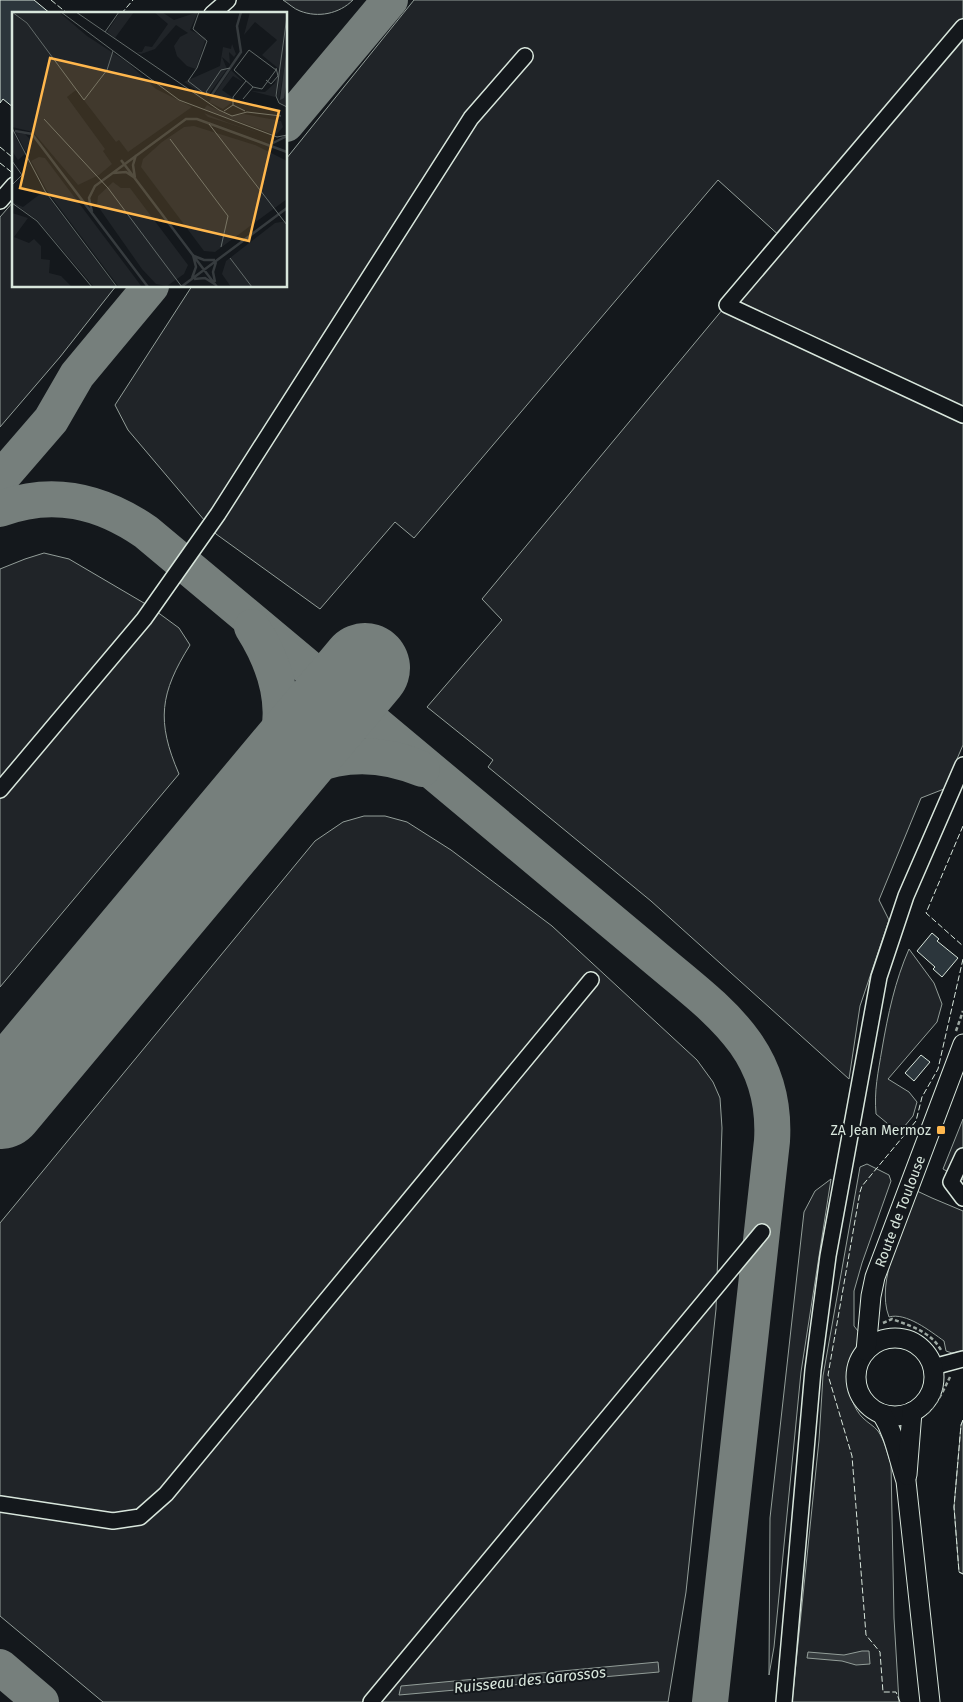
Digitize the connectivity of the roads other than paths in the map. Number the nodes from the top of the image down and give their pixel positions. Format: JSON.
{"nodes":[{"id":1,"x":228,"y":0,"type":"edge"},
{"id":2,"x":214,"y":12,"type":"edge"},
{"id":3,"x":963,"y":27,"type":"edge"},
{"id":4,"x":525,"y":56,"type":"dead end"},
{"id":5,"x":12,"y":187,"type":"edge"},
{"id":6,"x":0,"y":201,"type":"edge"},
{"id":7,"x":963,"y":415,"type":"edge"},
{"id":8,"x":963,"y":765,"type":"edge"},
{"id":9,"x":0,"y":790,"type":"edge"},
{"id":10,"x":591,"y":980,"type":"dead end"},
{"id":11,"x":959,"y":1038,"type":"edge"},
{"id":12,"x":963,"y":1156,"type":"edge"},
{"id":13,"x":963,"y":1198,"type":"edge"},
{"id":14,"x":762,"y":1232,"type":"dead end"},
{"id":15,"x":875,"y":1326,"type":"junction"},
{"id":16,"x":899,"y":1338,"type":"junction"},
{"id":17,"x":866,"y":1351,"type":"junction"},
{"id":18,"x":963,"y":1359,"type":"edge"},
{"id":19,"x":939,"y":1365,"type":"junction"},
{"id":20,"x":882,"y":1414,"type":"junction"},
{"id":21,"x":917,"y":1415,"type":"junction"},
{"id":22,"x":906,"y":1481,"type":"junction"},
{"id":23,"x":0,"y":1504,"type":"edge"},
{"id":24,"x":370,"y":1702,"type":"edge"},
{"id":25,"x":784,"y":1702,"type":"edge"},
{"id":26,"x":930,"y":1702,"type":"edge"}],
"edges":[{"from":1,"to":2,"type":"lane"},
{"from":3,"to":7,"type":"lane"},
{"from":4,"to":9,"type":"lane"},
{"from":5,"to":6,"type":"lane"},
{"from":8,"to":25,"type":"lane"},
{"from":10,"to":23,"type":"lane"},
{"from":11,"to":15,"type":"main road","name":"Route de Toulouse"},
{"from":12,"to":13,"type":"lane"},
{"from":14,"to":24,"type":"lane"},
{"from":15,"to":16,"type":"main road","name":"Route de Toulouse"},
{"from":15,"to":17,"type":"main road","name":"Route de Toulouse"},
{"from":16,"to":17,"type":"main road"},
{"from":16,"to":19,"type":"main road"},
{"from":17,"to":20,"type":"main road"},
{"from":18,"to":19,"type":"lane"},
{"from":19,"to":21,"type":"main road"},
{"from":20,"to":21,"type":"main road"},
{"from":20,"to":22,"type":"main road"},
{"from":21,"to":22,"type":"main road"},
{"from":22,"to":26,"type":"main road"}]}
